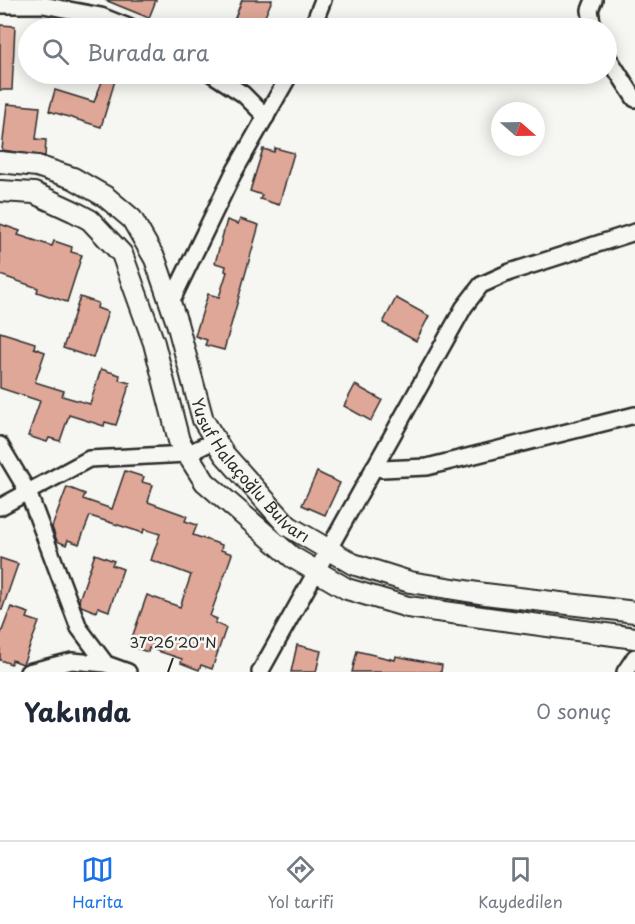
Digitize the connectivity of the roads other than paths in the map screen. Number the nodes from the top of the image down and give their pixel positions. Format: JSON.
{"nodes":[{"id":1,"x":323,"y":0,"type":"edge"},
{"id":2,"x":594,"y":0,"type":"edge"},
{"id":3,"x":0,"y":5,"type":"edge"},
{"id":4,"x":106,"y":18,"type":"edge"},
{"id":5,"x":316,"y":18,"type":"edge"},
{"id":6,"x":591,"y":18,"type":"edge"},
{"id":7,"x":617,"y":71,"type":"edge"},
{"id":8,"x":228,"y":84,"type":"edge"},
{"id":9,"x":284,"y":84,"type":"edge"},
{"id":10,"x":635,"y":99,"type":"edge"},
{"id":11,"x":266,"y":117,"type":"junction"},
{"id":12,"x":0,"y":162,"type":"edge"},
{"id":13,"x":0,"y":191,"type":"edge"},
{"id":14,"x":635,"y":232,"type":"edge"},
{"id":15,"x":170,"y":304,"type":"junction"},
{"id":16,"x":635,"y":415,"type":"edge"},
{"id":17,"x":216,"y":440,"type":"junction"},
{"id":18,"x":0,"y":445,"type":"edge"},
{"id":19,"x":187,"y":454,"type":"junction"},
{"id":20,"x":374,"y":467,"type":"junction"},
{"id":21,"x":28,"y":492,"type":"junction"},
{"id":22,"x":0,"y":507,"type":"edge"},
{"id":23,"x":328,"y":549,"type":"junction"},
{"id":24,"x":316,"y":571,"type":"junction"},
{"id":25,"x":635,"y":612,"type":"edge"},
{"id":26,"x":635,"y":638,"type":"edge"},
{"id":27,"x":635,"y":657,"type":"edge"},
{"id":28,"x":106,"y":664,"type":"junction"},
{"id":29,"x":28,"y":672,"type":"edge"},
{"id":30,"x":90,"y":672,"type":"edge"},
{"id":31,"x":128,"y":672,"type":"edge"},
{"id":32,"x":260,"y":672,"type":"edge"},
{"id":33,"x":625,"y":672,"type":"edge"}],
"edges":[{"from":1,"to":5,"type":"street"},
{"from":2,"to":6,"type":"street"},
{"from":3,"to":4,"type":"street"},
{"from":7,"to":10,"type":"street"},
{"from":8,"to":11,"type":"street"},
{"from":9,"to":11,"type":"street"},
{"from":11,"to":15,"type":"street"},
{"from":12,"to":15,"type":"street","name":"Yusuf Halaçoğlu Bulvarı"},
{"from":13,"to":19,"type":"street","name":"Yusuf Halaçoğlu Bulvarı"},
{"from":14,"to":20,"type":"street"},
{"from":15,"to":17,"type":"street","name":"Yusuf Halaçoğlu Bulvarı"},
{"from":16,"to":20,"type":"street"},
{"from":17,"to":19,"type":"street"},
{"from":17,"to":23,"type":"street","name":"Yusuf Halaçoğlu Bulvarı"},
{"from":18,"to":21,"type":"street"},
{"from":19,"to":21,"type":"street"},
{"from":19,"to":24,"type":"street","name":"Yusuf Halaçoğlu Bulvarı"},
{"from":20,"to":23,"type":"street"},
{"from":21,"to":22,"type":"street"},
{"from":21,"to":28,"type":"street"},
{"from":23,"to":24,"type":"street"},
{"from":23,"to":25,"type":"street","name":"Yusuf Halaçoğlu Bulvarı"},
{"from":24,"to":26,"type":"street","name":"Yusuf Halaçoğlu Bulvarı"},
{"from":24,"to":32,"type":"street"},
{"from":27,"to":33,"type":"street"},
{"from":28,"to":29,"type":"street"},
{"from":28,"to":30,"type":"street"},
{"from":28,"to":31,"type":"street"}]}
